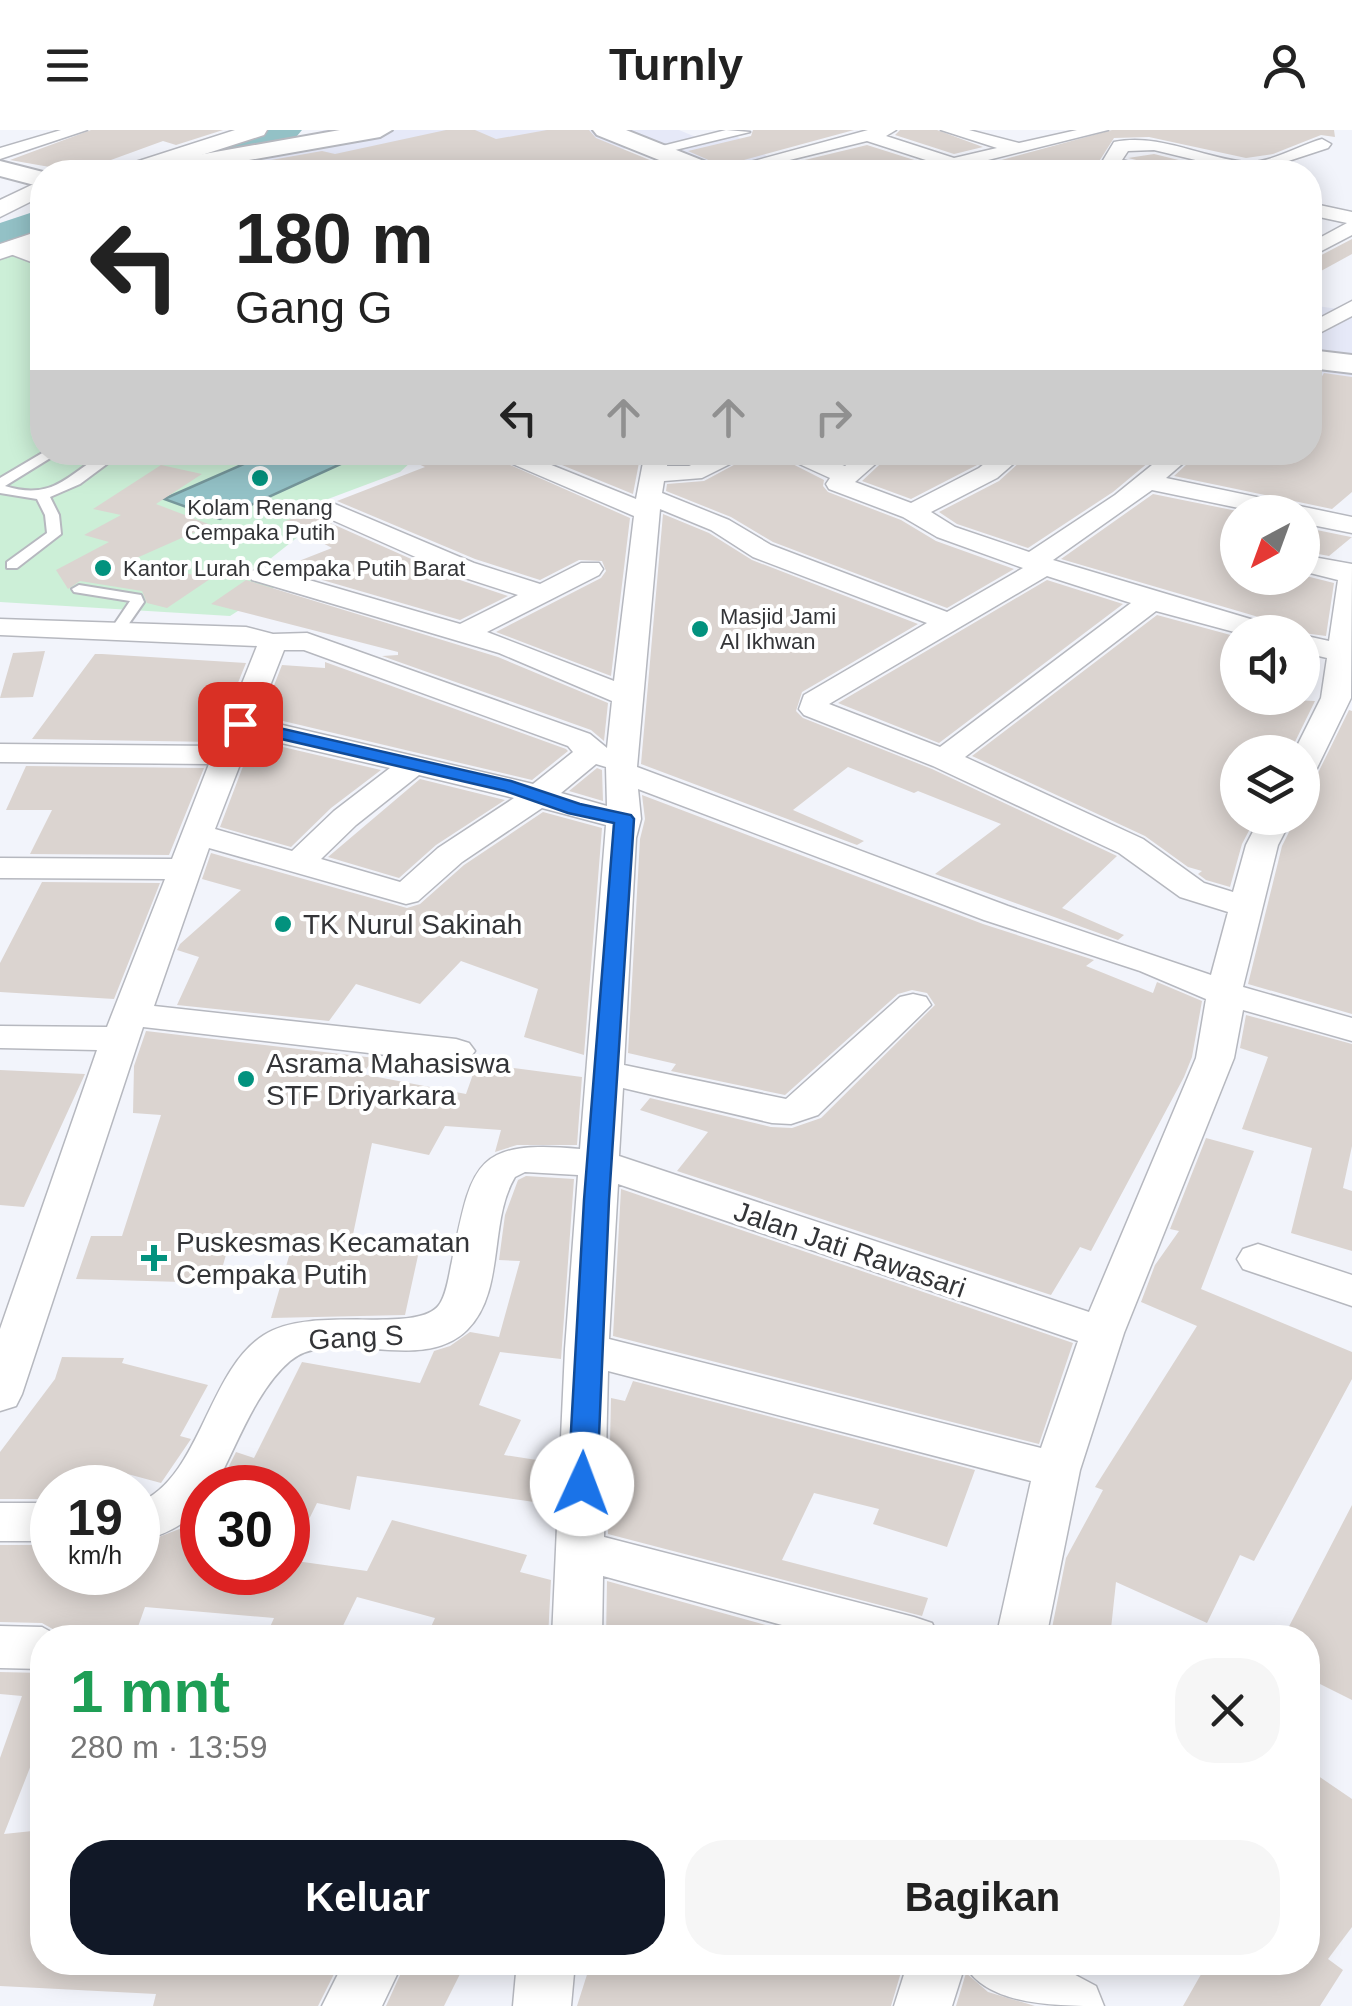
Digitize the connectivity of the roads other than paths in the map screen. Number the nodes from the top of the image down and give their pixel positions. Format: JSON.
{"nodes":[{"id":1,"x":256,"y":130,"type":"edge"},
{"id":2,"x":329,"y":130,"type":"edge"},
{"id":3,"x":380,"y":130,"type":"edge"},
{"id":4,"x":605,"y":130,"type":"edge"},
{"id":5,"x":949,"y":130,"type":"edge"},
{"id":6,"x":1100,"y":130,"type":"edge"},
{"id":7,"x":73,"y":131,"type":"edge"},
{"id":8,"x":742,"y":132,"type":"edge"},
{"id":9,"x":1302,"y":132,"type":"dead end"},
{"id":10,"x":879,"y":133,"type":"edge"},
{"id":11,"x":1078,"y":136,"type":"junction"},
{"id":12,"x":1123,"y":146,"type":"junction"},
{"id":13,"x":285,"y":147,"type":"junction"},
{"id":14,"x":1021,"y":148,"type":"junction"},
{"id":15,"x":0,"y":154,"type":"edge"},
{"id":16,"x":667,"y":157,"type":"edge"},
{"id":17,"x":173,"y":160,"type":"edge"},
{"id":18,"x":241,"y":160,"type":"edge"},
{"id":19,"x":770,"y":160,"type":"edge"},
{"id":20,"x":953,"y":160,"type":"edge"},
{"id":21,"x":967,"y":160,"type":"edge"},
{"id":22,"x":1112,"y":160,"type":"edge"},
{"id":23,"x":1211,"y":160,"type":"edge"},
{"id":24,"x":1286,"y":160,"type":"edge"},
{"id":25,"x":0,"y":168,"type":"edge"},
{"id":26,"x":30,"y":179,"type":"edge"},
{"id":27,"x":30,"y":185,"type":"edge"},
{"id":28,"x":30,"y":188,"type":"edge"},
{"id":29,"x":0,"y":195,"type":"edge"},
{"id":30,"x":0,"y":210,"type":"edge"},
{"id":31,"x":1322,"y":215,"type":"edge"},
{"id":32,"x":1350,"y":228,"type":"edge"},
{"id":33,"x":30,"y":241,"type":"edge"},
{"id":34,"x":1322,"y":244,"type":"edge"},
{"id":35,"x":6,"y":250,"type":"edge"},
{"id":36,"x":1322,"y":250,"type":"edge"},
{"id":37,"x":1352,"y":255,"type":"edge"},
{"id":38,"x":1352,"y":306,"type":"edge"},
{"id":39,"x":1322,"y":325,"type":"edge"},
{"id":40,"x":1322,"y":360,"type":"edge"},
{"id":41,"x":1352,"y":364,"type":"edge"},
{"id":42,"x":33,"y":465,"type":"edge"},
{"id":43,"x":96,"y":465,"type":"edge"},
{"id":44,"x":560,"y":465,"type":"edge"},
{"id":45,"x":711,"y":465,"type":"edge"},
{"id":46,"x":819,"y":465,"type":"edge"},
{"id":47,"x":858,"y":465,"type":"edge"},
{"id":48,"x":998,"y":465,"type":"edge"},
{"id":49,"x":1168,"y":465,"type":"edge"},
{"id":50,"x":845,"y":475,"type":"junction"},
{"id":51,"x":1148,"y":482,"type":"junction"},
{"id":52,"x":651,"y":484,"type":"edge"},
{"id":53,"x":0,"y":486,"type":"edge"},
{"id":54,"x":43,"y":497,"type":"junction"},
{"id":55,"x":1220,"y":497,"type":"edge"},
{"id":56,"x":330,"y":510,"type":"dead end"},
{"id":57,"x":912,"y":512,"type":"junction"},
{"id":58,"x":1320,"y":519,"type":"edge"},
{"id":59,"x":1352,"y":525,"type":"edge"},
{"id":60,"x":1038,"y":564,"type":"junction"},
{"id":61,"x":12,"y":565,"type":"dead end"},
{"id":62,"x":1320,"y":567,"type":"edge"},
{"id":63,"x":590,"y":569,"type":"dead end"},
{"id":64,"x":1352,"y":573,"type":"edge"},
{"id":65,"x":260,"y":574,"type":"dead end"},
{"id":66,"x":79,"y":588,"type":"dead end"},
{"id":67,"x":322,"y":593,"type":"junction"},
{"id":68,"x":541,"y":594,"type":"junction"},
{"id":69,"x":1151,"y":601,"type":"junction"},
{"id":70,"x":1220,"y":620,"type":"edge"},
{"id":71,"x":950,"y":622,"type":"junction"},
{"id":72,"x":0,"y":626,"type":"edge"},
{"id":73,"x":116,"y":632,"type":"junction"},
{"id":74,"x":464,"y":633,"type":"junction"},
{"id":75,"x":1346,"y":637,"type":"edge"},
{"id":76,"x":260,"y":639,"type":"junction"},
{"id":77,"x":1320,"y":641,"type":"edge"},
{"id":78,"x":628,"y":696,"type":"junction"},
{"id":79,"x":1344,"y":700,"type":"edge"},
{"id":80,"x":1320,"y":739,"type":"edge"},
{"id":81,"x":234,"y":740,"type":"junction"},
{"id":82,"x":0,"y":752,"type":"edge"},
{"id":83,"x":944,"y":759,"type":"junction"},
{"id":84,"x":612,"y":762,"type":"junction"},
{"id":85,"x":414,"y":764,"type":"junction"},
{"id":86,"x":537,"y":797,"type":"junction"},
{"id":87,"x":624,"y":819,"type":"junction"},
{"id":88,"x":197,"y":834,"type":"junction"},
{"id":89,"x":1267,"y":835,"type":"edge"},
{"id":90,"x":300,"y":862,"type":"junction"},
{"id":91,"x":0,"y":868,"type":"edge"},
{"id":92,"x":186,"y":869,"type":"junction"},
{"id":93,"x":1245,"y":906,"type":"junction"},
{"id":94,"x":1224,"y":992,"type":"junction"},
{"id":95,"x":913,"y":1005,"type":"dead end"},
{"id":96,"x":125,"y":1027,"type":"junction"},
{"id":97,"x":1352,"y":1030,"type":"edge"},
{"id":98,"x":0,"y":1037,"type":"edge"},
{"id":99,"x":456,"y":1051,"type":"dead end"},
{"id":100,"x":608,"y":1073,"type":"junction"},
{"id":101,"x":599,"y":1163,"type":"junction"},
{"id":102,"x":496,"y":1176,"type":"joint"},
{"id":103,"x":1258,"y":1260,"type":"dead end"},
{"id":104,"x":1352,"y":1290,"type":"edge"},
{"id":105,"x":1102,"y":1333,"type":"junction"},
{"id":106,"x":587,"y":1349,"type":"junction"},
{"id":107,"x":0,"y":1394,"type":"edge"},
{"id":108,"x":1057,"y":1470,"type":"junction"},
{"id":109,"x":160,"y":1514,"type":"edge"},
{"id":110,"x":0,"y":1522,"type":"edge"},
{"id":111,"x":30,"y":1522,"type":"edge"},
{"id":112,"x":580,"y":1550,"type":"junction"},
{"id":113,"x":577,"y":1625,"type":"edge"},
{"id":114,"x":859,"y":1625,"type":"edge"},
{"id":115,"x":1024,"y":1625,"type":"edge"},
{"id":116,"x":0,"y":1647,"type":"edge"},
{"id":117,"x":30,"y":1648,"type":"edge"},
{"id":118,"x":368,"y":1975,"type":"edge"},
{"id":119,"x":545,"y":1975,"type":"edge"},
{"id":120,"x":933,"y":1975,"type":"edge"},
{"id":121,"x":1016,"y":1975,"type":"edge"},
{"id":122,"x":352,"y":2006,"type":"edge"},
{"id":123,"x":542,"y":2006,"type":"edge"},
{"id":124,"x":924,"y":2006,"type":"edge"},
{"id":125,"x":1074,"y":2006,"type":"edge"}],
"edges":[{"from":1,"to":17,"type":"street"},
{"from":2,"to":13,"type":"street"},
{"from":3,"to":13,"type":"main road"},
{"from":4,"to":16,"type":"main road"},
{"from":5,"to":14,"type":"street"},
{"from":6,"to":11,"type":"street"},
{"from":7,"to":15,"type":"street"},
{"from":8,"to":16,"type":"street"},
{"from":9,"to":24,"type":"street"},
{"from":10,"to":19,"type":"street"},
{"from":10,"to":20,"type":"street"},
{"from":11,"to":12,"type":"street"},
{"from":11,"to":14,"type":"street"},
{"from":12,"to":22,"type":"street"},
{"from":12,"to":23,"type":"street"},
{"from":13,"to":18,"type":"main road"},
{"from":14,"to":21,"type":"street"},
{"from":25,"to":26,"type":"main road"},
{"from":27,"to":29,"type":"street"},
{"from":28,"to":30,"type":"street"},
{"from":31,"to":32,"type":"street"},
{"from":32,"to":34,"type":"street"},
{"from":33,"to":35,"type":"street"},
{"from":36,"to":37,"type":"street"},
{"from":38,"to":39,"type":"street"},
{"from":40,"to":41,"type":"main road"},
{"from":42,"to":53,"type":"lane"},
{"from":43,"to":54,"type":"lane"},
{"from":44,"to":52,"type":"street"},
{"from":45,"to":52,"type":"street"},
{"from":46,"to":50,"type":"street"},
{"from":47,"to":50,"type":"street"},
{"from":48,"to":57,"type":"street"},
{"from":49,"to":51,"type":"street"},
{"from":50,"to":57,"type":"street"},
{"from":51,"to":55,"type":"street"},
{"from":51,"to":60,"type":"street"},
{"from":52,"to":71,"type":"street"},
{"from":52,"to":78,"type":"street"},
{"from":53,"to":54,"type":"lane"},
{"from":54,"to":61,"type":"lane"},
{"from":56,"to":68,"type":"street"},
{"from":57,"to":60,"type":"street"},
{"from":58,"to":59,"type":"street"},
{"from":60,"to":69,"type":"street"},
{"from":60,"to":71,"type":"street"},
{"from":62,"to":64,"type":"street"},
{"from":63,"to":68,"type":"street"},
{"from":64,"to":75,"type":"street"},
{"from":65,"to":67,"type":"street"},
{"from":66,"to":73,"type":"lane"},
{"from":67,"to":74,"type":"street"},
{"from":67,"to":76,"type":"street"},
{"from":68,"to":74,"type":"street"},
{"from":69,"to":70,"type":"street"},
{"from":69,"to":83,"type":"street"},
{"from":71,"to":83,"type":"street"},
{"from":72,"to":73,"type":"street"},
{"from":73,"to":76,"type":"street"},
{"from":74,"to":78,"type":"street"},
{"from":75,"to":77,"type":"street"},
{"from":75,"to":79,"type":"street"},
{"from":76,"to":81,"type":"street"},
{"from":76,"to":84,"type":"street"},
{"from":78,"to":84,"type":"street"},
{"from":79,"to":80,"type":"street"},
{"from":81,"to":82,"type":"street"},
{"from":81,"to":85,"type":"street"},
{"from":81,"to":88,"type":"street"},
{"from":83,"to":93,"type":"street"},
{"from":84,"to":86,"type":"street"},
{"from":84,"to":87,"type":"street"},
{"from":84,"to":94,"type":"street"},
{"from":85,"to":86,"type":"street"},
{"from":85,"to":90,"type":"street"},
{"from":86,"to":87,"type":"street"},
{"from":86,"to":90,"type":"street"},
{"from":87,"to":100,"type":"street"},
{"from":88,"to":90,"type":"street"},
{"from":88,"to":92,"type":"street"},
{"from":89,"to":93,"type":"street"},
{"from":91,"to":92,"type":"street"},
{"from":92,"to":96,"type":"street"},
{"from":93,"to":94,"type":"street"},
{"from":94,"to":97,"type":"street"},
{"from":94,"to":105,"type":"street"},
{"from":95,"to":100,"type":"street"},
{"from":96,"to":98,"type":"street"},
{"from":96,"to":99,"type":"street"},
{"from":96,"to":107,"type":"street"},
{"from":100,"to":101,"type":"street"},
{"from":101,"to":102,"type":"street","name":"Jalan Jati Rawasari"},
{"from":101,"to":105,"type":"street","name":"Jalan Jati Rawasari"},
{"from":101,"to":106,"type":"street"},
{"from":102,"to":109,"type":"street","name":"Gang S"},
{"from":103,"to":104,"type":"street"},
{"from":105,"to":108,"type":"street"},
{"from":106,"to":108,"type":"street"},
{"from":106,"to":112,"type":"street"},
{"from":108,"to":115,"type":"street"},
{"from":110,"to":111,"type":"street"},
{"from":112,"to":113,"type":"street"},
{"from":112,"to":114,"type":"street"},
{"from":116,"to":117,"type":"street"},
{"from":118,"to":122,"type":"street"},
{"from":119,"to":123,"type":"street"},
{"from":120,"to":124,"type":"street"},
{"from":121,"to":125,"type":"street"}]}
